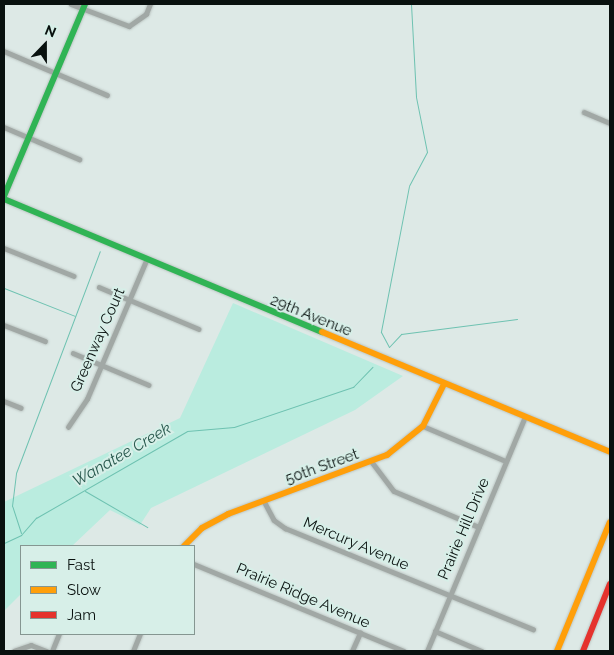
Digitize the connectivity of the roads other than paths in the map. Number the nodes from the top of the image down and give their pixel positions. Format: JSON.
{"nodes":[{"id":1,"x":71,"y":4,"type":"edge"},
{"id":2,"x":150,"y":4,"type":"edge"},
{"id":3,"x":84,"y":6,"type":"edge"},
{"id":4,"x":4,"y":51,"type":"edge"},
{"id":5,"x":56,"y":73,"type":"junction"},
{"id":6,"x":107,"y":95,"type":"dead end"},
{"id":7,"x":584,"y":112,"type":"dead end"},
{"id":8,"x":610,"y":123,"type":"edge"},
{"id":9,"x":4,"y":126,"type":"edge"},
{"id":10,"x":28,"y":137,"type":"junction"},
{"id":11,"x":79,"y":160,"type":"dead end"},
{"id":12,"x":4,"y":197,"type":"edge"},
{"id":13,"x":4,"y":248,"type":"edge"},
{"id":14,"x":146,"y":261,"type":"junction"},
{"id":15,"x":74,"y":276,"type":"dead end"},
{"id":16,"x":99,"y":287,"type":"dead end"},
{"id":17,"x":129,"y":299,"type":"junction"},
{"id":18,"x":4,"y":325,"type":"edge"},
{"id":19,"x":199,"y":328,"type":"dead end"},
{"id":20,"x":45,"y":341,"type":"dead end"},
{"id":21,"x":73,"y":353,"type":"dead end"},
{"id":22,"x":102,"y":365,"type":"junction"},
{"id":23,"x":444,"y":384,"type":"junction"},
{"id":24,"x":149,"y":385,"type":"dead end"},
{"id":25,"x":4,"y":401,"type":"edge"},
{"id":26,"x":21,"y":408,"type":"dead end"},
{"id":27,"x":525,"y":417,"type":"junction"},
{"id":28,"x":423,"y":426,"type":"junction"},
{"id":29,"x":68,"y":427,"type":"dead end"},
{"id":30,"x":610,"y":452,"type":"edge"},
{"id":31,"x":506,"y":461,"type":"junction"},
{"id":32,"x":372,"y":462,"type":"junction"},
{"id":33,"x":264,"y":501,"type":"junction"},
{"id":34,"x":610,"y":522,"type":"edge"},
{"id":35,"x":478,"y":527,"type":"junction"},
{"id":36,"x":185,"y":545,"type":"edge"},
{"id":37,"x":195,"y":564,"type":"edge"},
{"id":38,"x":610,"y":584,"type":"edge"},
{"id":39,"x":449,"y":597,"type":"junction"},
{"id":40,"x":533,"y":630,"type":"dead end"},
{"id":41,"x":435,"y":631,"type":"junction"},
{"id":42,"x":360,"y":633,"type":"junction"},
{"id":43,"x":59,"y":635,"type":"edge"},
{"id":44,"x":140,"y":635,"type":"edge"},
{"id":45,"x":14,"y":651,"type":"edge"},
{"id":46,"x":47,"y":651,"type":"edge"},
{"id":47,"x":52,"y":651,"type":"edge"},
{"id":48,"x":133,"y":651,"type":"edge"},
{"id":49,"x":352,"y":651,"type":"edge"},
{"id":50,"x":404,"y":651,"type":"edge"},
{"id":51,"x":426,"y":651,"type":"edge"},
{"id":52,"x":482,"y":651,"type":"edge"},
{"id":53,"x":557,"y":651,"type":"edge"},
{"id":54,"x":584,"y":651,"type":"edge"}],
"edges":[{"from":1,"to":3,"type":"street"},
{"from":2,"to":3,"type":"street"},
{"from":3,"to":5,"type":"main road"},
{"from":4,"to":5,"type":"street"},
{"from":5,"to":6,"type":"street"},
{"from":5,"to":10,"type":"main road"},
{"from":7,"to":8,"type":"street"},
{"from":9,"to":10,"type":"street"},
{"from":10,"to":11,"type":"street"},
{"from":10,"to":12,"type":"main road"},
{"from":12,"to":14,"type":"main road","name":"29th Avenue"},
{"from":13,"to":15,"type":"street"},
{"from":14,"to":17,"type":"street","name":"Greenway Court"},
{"from":14,"to":23,"type":"main road","name":"29th Avenue"},
{"from":16,"to":17,"type":"street"},
{"from":17,"to":19,"type":"street"},
{"from":17,"to":22,"type":"street","name":"Greenway Court"},
{"from":18,"to":20,"type":"street"},
{"from":21,"to":22,"type":"street"},
{"from":22,"to":24,"type":"street"},
{"from":22,"to":29,"type":"street","name":"Greenway Court"},
{"from":23,"to":27,"type":"main road","name":"29th Avenue"},
{"from":23,"to":28,"type":"main road","name":"50th Street"},
{"from":25,"to":26,"type":"street"},
{"from":27,"to":30,"type":"main road","name":"29th Avenue"},
{"from":27,"to":31,"type":"street","name":"Prairie Hill Drive"},
{"from":28,"to":31,"type":"street"},
{"from":28,"to":32,"type":"main road","name":"50th Street"},
{"from":31,"to":35,"type":"street","name":"Prairie Hill Drive"},
{"from":32,"to":33,"type":"main road","name":"50th Street"},
{"from":32,"to":35,"type":"street"},
{"from":33,"to":36,"type":"main road","name":"50th Street"},
{"from":33,"to":39,"type":"street","name":"Mercury Avenue"},
{"from":34,"to":53,"type":"main road"},
{"from":35,"to":39,"type":"street","name":"Prairie Hill Drive"},
{"from":37,"to":42,"type":"street","name":"Prairie Ridge Avenue"},
{"from":38,"to":54,"type":"main road"},
{"from":39,"to":40,"type":"street","name":"Mercury Avenue"},
{"from":39,"to":41,"type":"street","name":"Prairie Hill Drive"},
{"from":41,"to":51,"type":"street","name":"Prairie Hill Drive"},
{"from":41,"to":52,"type":"street"},
{"from":42,"to":49,"type":"street"},
{"from":42,"to":50,"type":"street","name":"Prairie Ridge Avenue"},
{"from":43,"to":47,"type":"street"},
{"from":44,"to":48,"type":"street"},
{"from":45,"to":46,"type":"street"}]}
